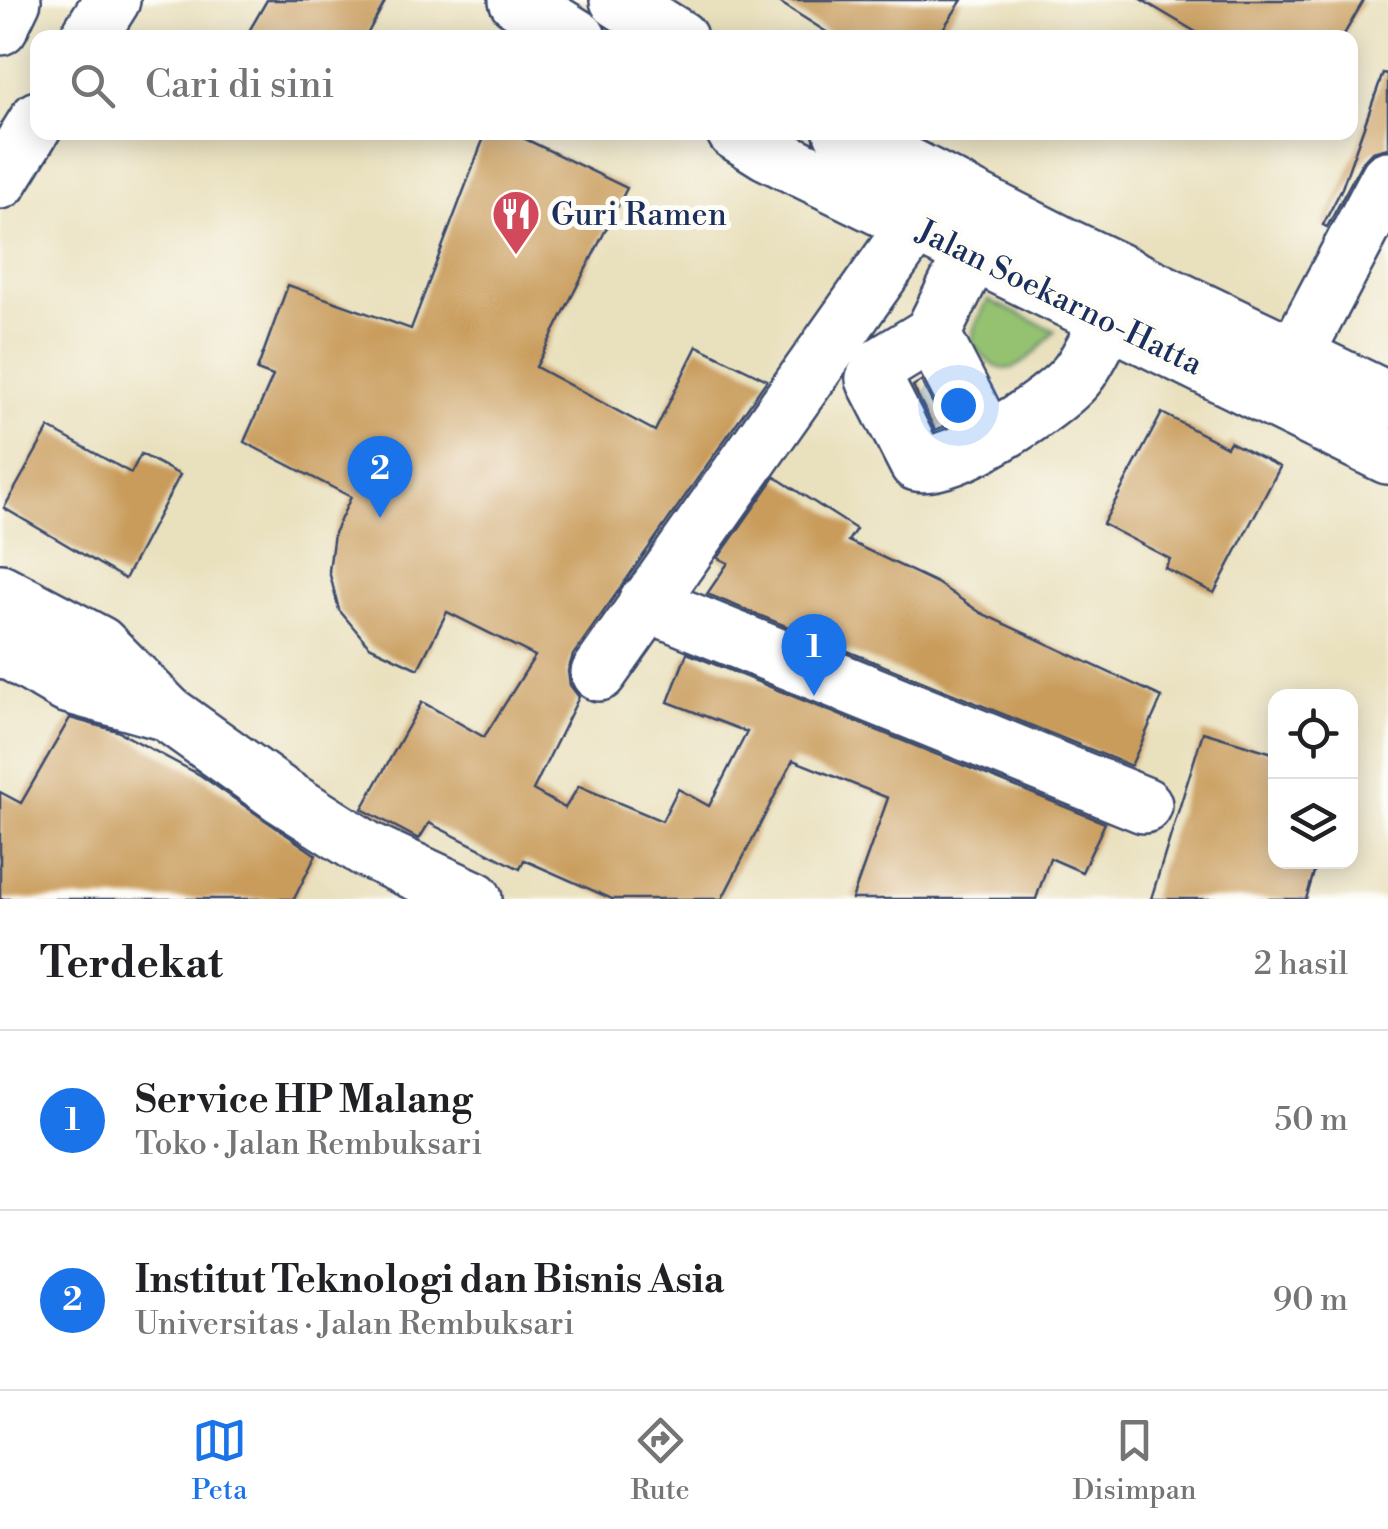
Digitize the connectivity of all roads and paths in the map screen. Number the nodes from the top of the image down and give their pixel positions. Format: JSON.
{"nodes":[{"id":1,"x":14,"y":0,"type":"edge"},
{"id":2,"x":112,"y":0,"type":"edge"},
{"id":3,"x":516,"y":0,"type":"edge"},
{"id":4,"x":618,"y":0,"type":"edge"},
{"id":5,"x":0,"y":26,"type":"edge"},
{"id":6,"x":93,"y":30,"type":"edge"},
{"id":7,"x":565,"y":30,"type":"edge"},
{"id":8,"x":667,"y":30,"type":"edge"},
{"id":9,"x":30,"y":132,"type":"edge"},
{"id":10,"x":748,"y":140,"type":"edge"},
{"id":11,"x":858,"y":140,"type":"edge"},
{"id":12,"x":1388,"y":179,"type":"edge"},
{"id":13,"x":0,"y":181,"type":"edge"},
{"id":14,"x":915,"y":226,"type":"junction"},
{"id":15,"x":972,"y":254,"type":"junction"},
{"id":16,"x":1108,"y":321,"type":"junction"},
{"id":17,"x":932,"y":334,"type":"junction"},
{"id":18,"x":1295,"y":355,"type":"junction"},
{"id":19,"x":1388,"y":400,"type":"edge"},
{"id":20,"x":987,"y":440,"type":"junction"},
{"id":21,"x":1388,"y":456,"type":"edge"},
{"id":22,"x":0,"y":592,"type":"edge"},
{"id":23,"x":646,"y":603,"type":"junction"},
{"id":24,"x":0,"y":646,"type":"edge"},
{"id":25,"x":599,"y":673,"type":"dead end"},
{"id":26,"x":167,"y":713,"type":"junction"},
{"id":27,"x":1144,"y":805,"type":"dead end"},
{"id":28,"x":474,"y":899,"type":"edge"}],
"edges":[{"from":1,"to":5,"type":"street"},
{"from":2,"to":6,"type":"street"},
{"from":3,"to":7,"type":"street"},
{"from":4,"to":8,"type":"street"},
{"from":9,"to":13,"type":"street"},
{"from":10,"to":14,"type":"street","name":"Jalan Soekarno-Hatta"},
{"from":11,"to":18,"type":"street","name":"Jalan Soekarno-Hatta"},
{"from":12,"to":18,"type":"street"},
{"from":14,"to":15,"type":"street","name":"Jalan Soekarno-Hatta"},
{"from":14,"to":23,"type":"street"},
{"from":15,"to":16,"type":"street","name":"Jalan Soekarno-Hatta"},
{"from":15,"to":17,"type":"street"},
{"from":16,"to":20,"type":"street"},
{"from":16,"to":21,"type":"street","name":"Jalan Soekarno-Hatta"},
{"from":17,"to":20,"type":"street"},
{"from":17,"to":20,"type":"street"},
{"from":18,"to":19,"type":"street","name":"Jalan Soekarno-Hatta"},
{"from":22,"to":26,"type":"street"},
{"from":23,"to":25,"type":"street"},
{"from":23,"to":27,"type":"street"},
{"from":24,"to":26,"type":"street"},
{"from":26,"to":28,"type":"street"}]}
